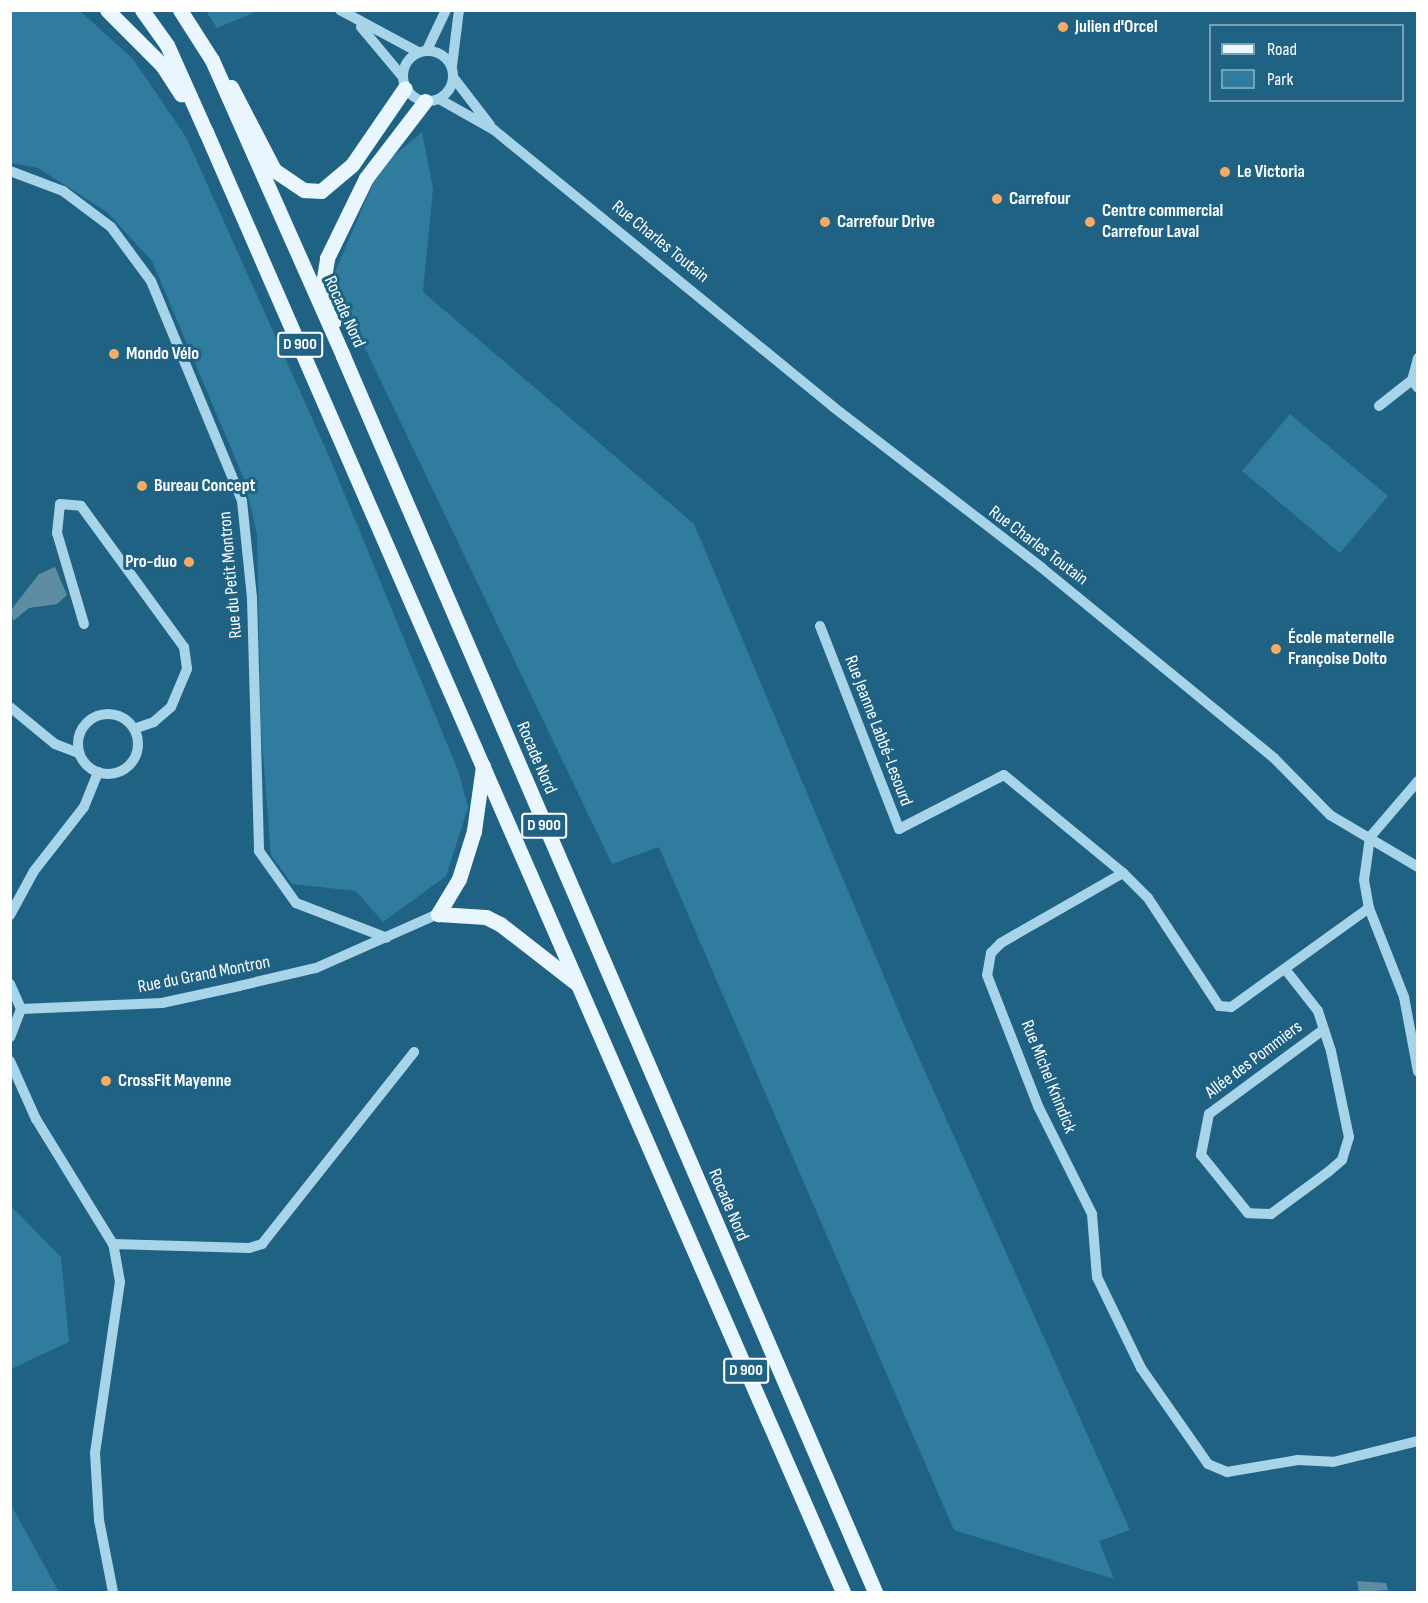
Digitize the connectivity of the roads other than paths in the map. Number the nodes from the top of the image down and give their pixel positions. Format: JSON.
{"nodes":[{"id":1,"x":107,"y":10,"type":"edge"},
{"id":2,"x":142,"y":10,"type":"edge"},
{"id":3,"x":180,"y":10,"type":"edge"},
{"id":4,"x":340,"y":10,"type":"edge"},
{"id":5,"x":446,"y":10,"type":"edge"},
{"id":6,"x":459,"y":10,"type":"edge"},
{"id":7,"x":357,"y":23,"type":"junction"},
{"id":8,"x":423,"y":51,"type":"junction"},
{"id":9,"x":212,"y":60,"type":"junction"},
{"id":10,"x":452,"y":72,"type":"junction"},
{"id":11,"x":404,"y":82,"type":"junction"},
{"id":12,"x":432,"y":100,"type":"junction"},
{"id":13,"x":494,"y":130,"type":"junction"},
{"id":14,"x":206,"y":132,"type":"junction"},
{"id":15,"x":10,"y":171,"type":"edge"},
{"id":16,"x":343,"y":356,"type":"junction"},
{"id":17,"x":1418,"y":358,"type":"edge"},
{"id":18,"x":1415,"y":384,"type":"edge"},
{"id":19,"x":1379,"y":406,"type":"dead end"},
{"id":20,"x":84,"y":624,"type":"dead end"},
{"id":21,"x":820,"y":626,"type":"dead end"},
{"id":22,"x":10,"y":707,"type":"edge"},
{"id":23,"x":134,"y":729,"type":"junction"},
{"id":24,"x":79,"y":753,"type":"junction"},
{"id":25,"x":483,"y":765,"type":"junction"},
{"id":26,"x":98,"y":772,"type":"junction"},
{"id":27,"x":1418,"y":781,"type":"edge"},
{"id":28,"x":1370,"y":837,"type":"junction"},
{"id":29,"x":1418,"y":867,"type":"edge"},
{"id":30,"x":1123,"y":873,"type":"junction"},
{"id":31,"x":1369,"y":908,"type":"junction"},
{"id":32,"x":438,"y":914,"type":"junction"},
{"id":33,"x":10,"y":915,"type":"edge"},
{"id":34,"x":387,"y":938,"type":"junction"},
{"id":35,"x":1285,"y":969,"type":"junction"},
{"id":36,"x":10,"y":984,"type":"edge"},
{"id":37,"x":582,"y":988,"type":"junction"},
{"id":38,"x":21,"y":1009,"type":"junction"},
{"id":39,"x":1323,"y":1030,"type":"junction"},
{"id":40,"x":10,"y":1037,"type":"edge"},
{"id":41,"x":414,"y":1052,"type":"dead end"},
{"id":42,"x":10,"y":1061,"type":"edge"},
{"id":43,"x":1418,"y":1072,"type":"edge"},
{"id":44,"x":113,"y":1244,"type":"junction"},
{"id":45,"x":1418,"y":1441,"type":"edge"},
{"id":46,"x":113,"y":1593,"type":"edge"},
{"id":47,"x":843,"y":1593,"type":"edge"},
{"id":48,"x":875,"y":1593,"type":"edge"}],
"edges":[{"from":1,"to":14,"type":"main road","number":"D 900"},
{"from":2,"to":14,"type":"main road"},
{"from":3,"to":9,"type":"main road","name":"Rocade Nord"},
{"from":4,"to":7,"type":"street","name":"Rue Charles Toutain"},
{"from":5,"to":8,"type":"street"},
{"from":6,"to":10,"type":"street"},
{"from":7,"to":8,"type":"street","name":"Rue Charles Toutain"},
{"from":7,"to":11,"type":"street","name":"Rue Charles Toutain"},
{"from":8,"to":10,"type":"street","name":"Rue Charles Toutain"},
{"from":8,"to":11,"type":"street"},
{"from":9,"to":11,"type":"main road"},
{"from":9,"to":16,"type":"main road","name":"Rocade Nord","number":"D 900"},
{"from":10,"to":12,"type":"street"},
{"from":10,"to":13,"type":"street","name":"Rue Charles Toutain"},
{"from":11,"to":12,"type":"street","name":"Rue Charles Toutain"},
{"from":12,"to":13,"type":"street","name":"Rue Charles Toutain"},
{"from":12,"to":16,"type":"main road"},
{"from":13,"to":28,"type":"street","name":"Rue Charles Toutain"},
{"from":14,"to":25,"type":"main road","number":"D 900"},
{"from":15,"to":34,"type":"street","name":"Rue du Petit Montron"},
{"from":16,"to":48,"type":"main road","name":"Rocade Nord","number":"D 900"},
{"from":17,"to":18,"type":"street"},
{"from":18,"to":19,"type":"street"},
{"from":20,"to":23,"type":"street"},
{"from":21,"to":30,"type":"street","name":"Rue Jeanne Labbé-Lesourd"},
{"from":22,"to":24,"type":"street"},
{"from":23,"to":24,"type":"street"},
{"from":23,"to":26,"type":"street"},
{"from":24,"to":26,"type":"street"},
{"from":25,"to":32,"type":"main road"},
{"from":25,"to":37,"type":"main road","number":"D 900"},
{"from":26,"to":33,"type":"street"},
{"from":27,"to":28,"type":"street"},
{"from":28,"to":29,"type":"street","name":"Rue Charles Toutain"},
{"from":28,"to":31,"type":"street"},
{"from":30,"to":35,"type":"street"},
{"from":30,"to":45,"type":"street","name":"Rue Michel Knindick"},
{"from":31,"to":35,"type":"street"},
{"from":31,"to":43,"type":"street"},
{"from":32,"to":34,"type":"street"},
{"from":32,"to":37,"type":"main road"},
{"from":34,"to":38,"type":"street","name":"Rue du Grand Montron"},
{"from":35,"to":39,"type":"street","name":"Allée des Pommiers"},
{"from":36,"to":38,"type":"street"},
{"from":37,"to":47,"type":"main road","number":"D 900"},
{"from":38,"to":40,"type":"street"},
{"from":39,"to":39,"type":"street","name":"Allée des Pommiers"},
{"from":41,"to":44,"type":"street"},
{"from":42,"to":44,"type":"street"},
{"from":44,"to":46,"type":"street"}]}
